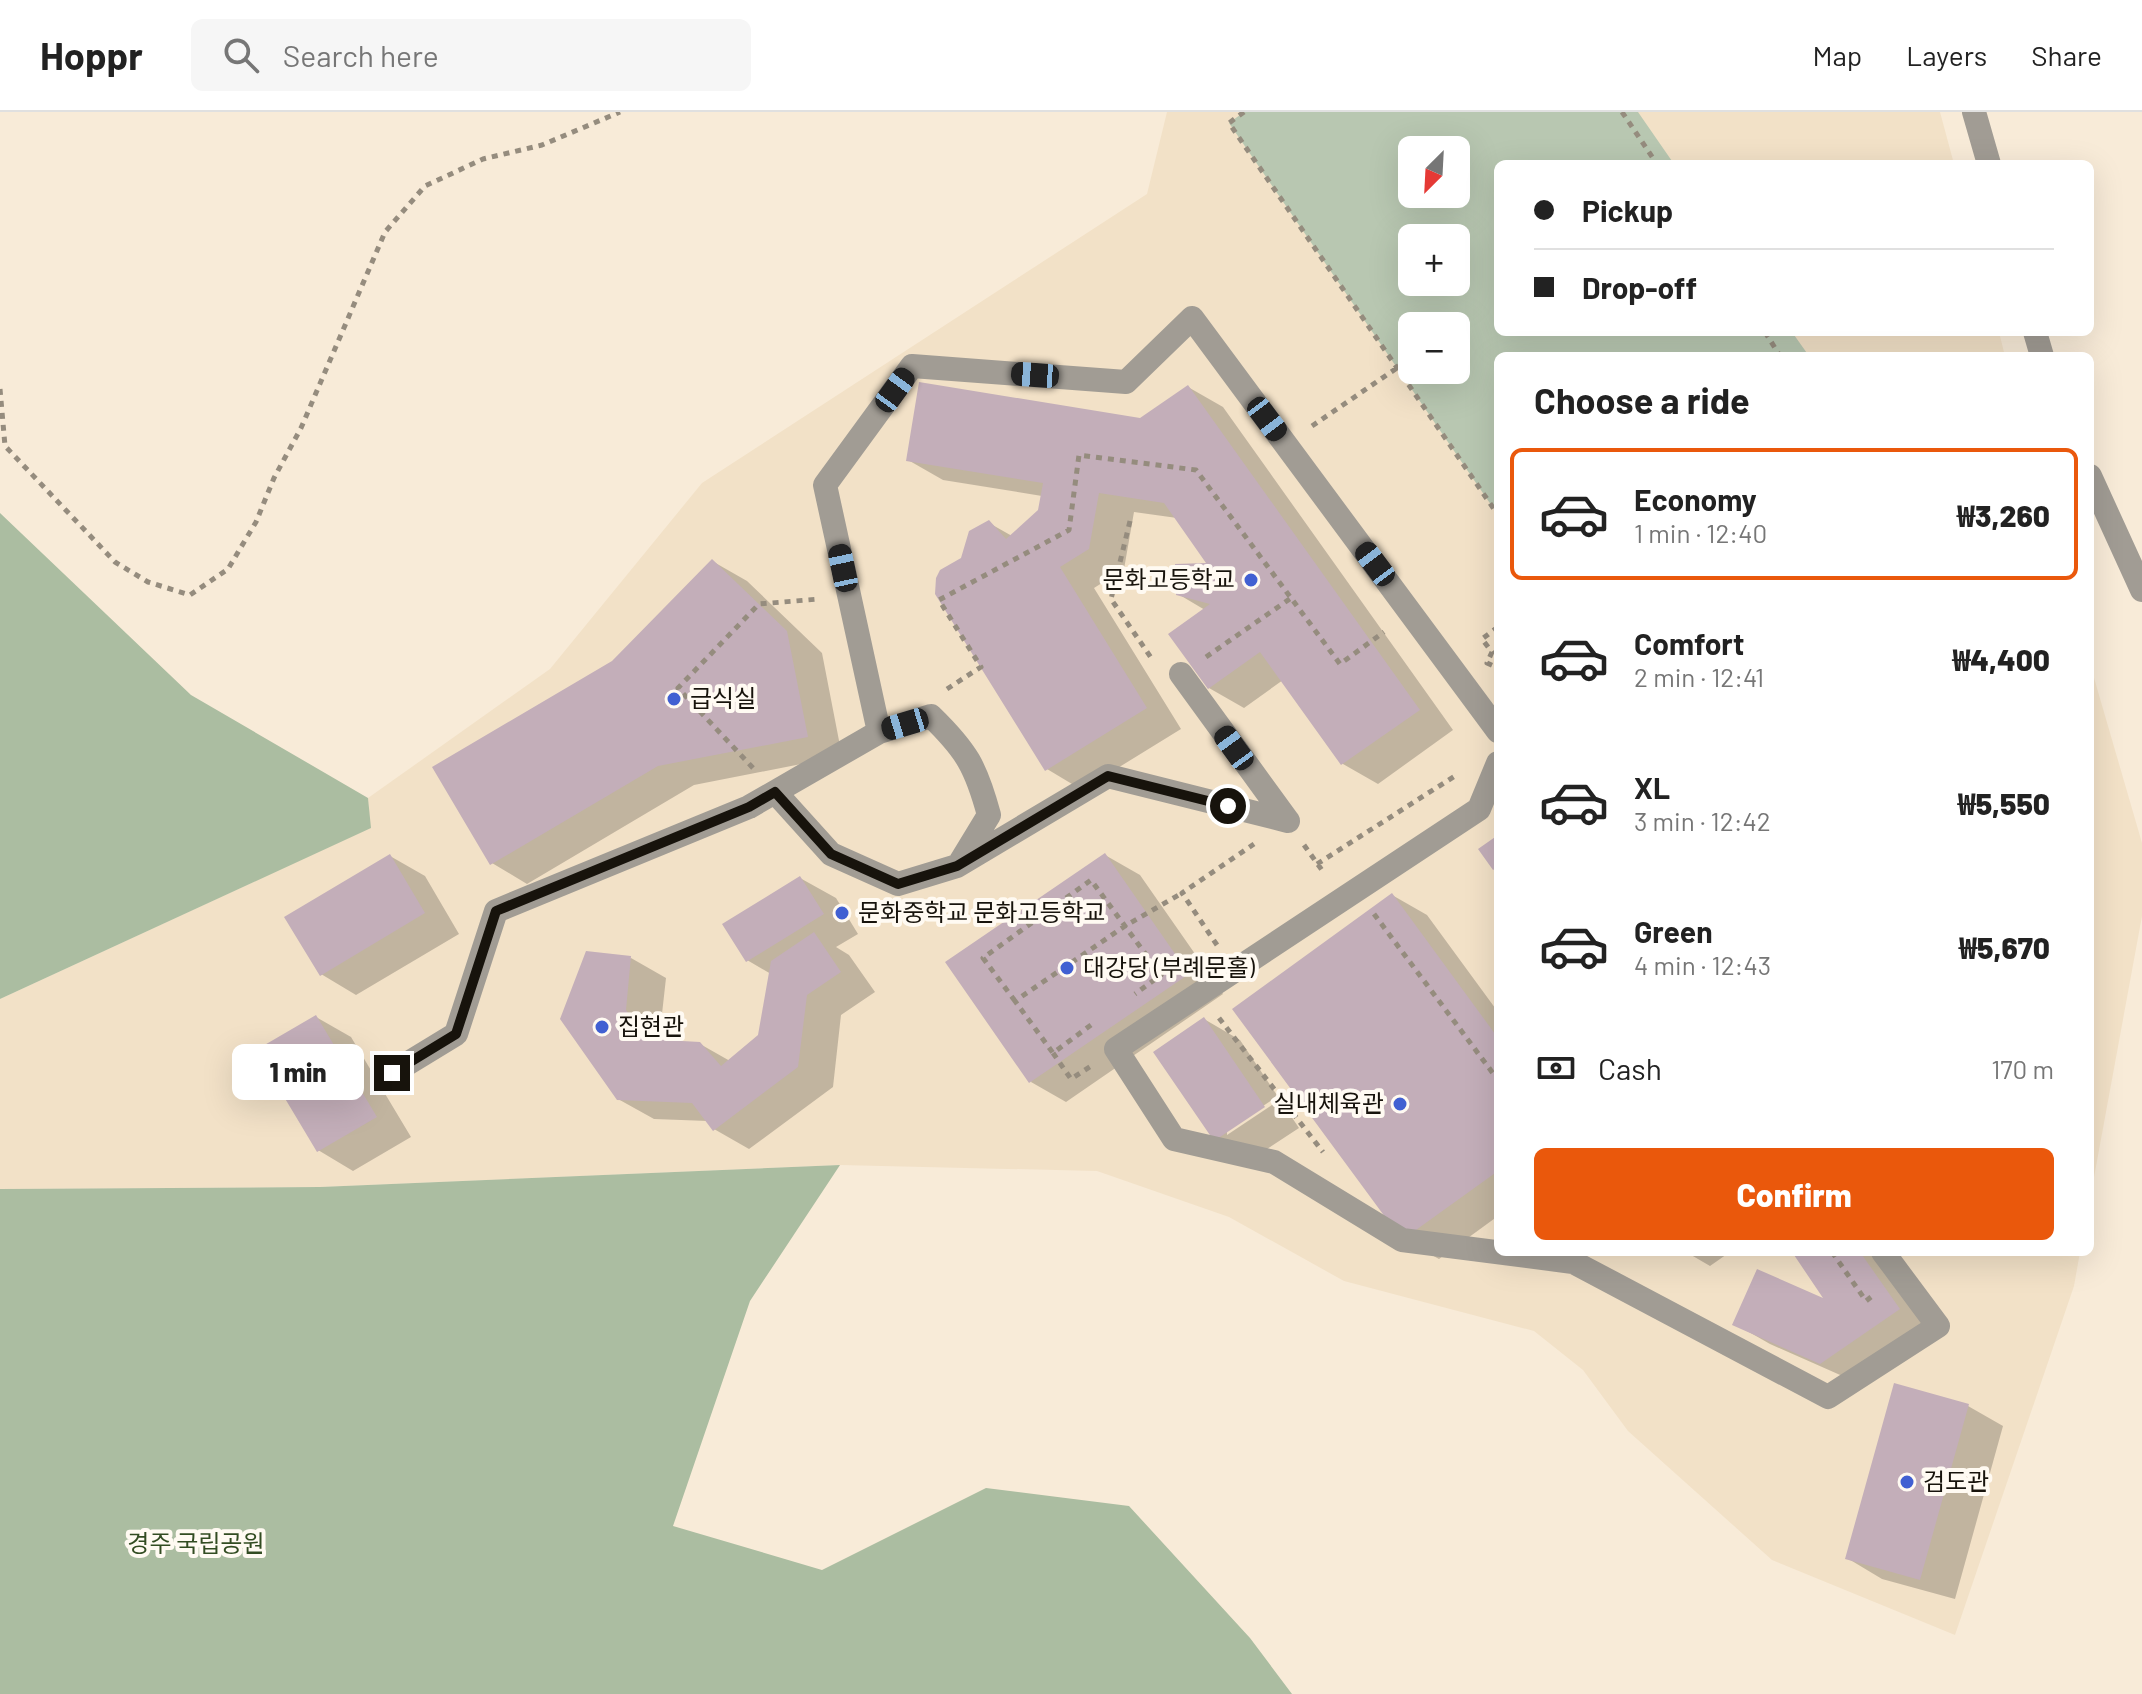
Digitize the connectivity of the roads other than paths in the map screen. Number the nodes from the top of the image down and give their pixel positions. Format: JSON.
{"nodes":[{"id":1,"x":1974,"y":112,"type":"edge"},
{"id":2,"x":1988,"y":160,"type":"edge"},
{"id":3,"x":2094,"y":485,"type":"edge"},
{"id":4,"x":2142,"y":590,"type":"edge"},
{"id":5,"x":1181,"y":674,"type":"road end"},
{"id":6,"x":1494,"y":726,"type":"edge"},
{"id":7,"x":879,"y":732,"type":"junction"},
{"id":8,"x":1494,"y":773,"type":"edge"},
{"id":9,"x":775,"y":792,"type":"junction"},
{"id":10,"x":957,"y":866,"type":"junction"},
{"id":11,"x":392,"y":1073,"type":"dead end"},
{"id":12,"x":1494,"y":1252,"type":"edge"},
{"id":13,"x":1526,"y":1256,"type":"edge"},
{"id":14,"x":1886,"y":1256,"type":"edge"}],
"edges":[{"from":1,"to":2,"type":"street"},
{"from":3,"to":4,"type":"street"},
{"from":5,"to":10,"type":"street"},
{"from":6,"to":7,"type":"street"},
{"from":7,"to":9,"type":"street"},
{"from":7,"to":10,"type":"street"},
{"from":8,"to":12,"type":"street"},
{"from":9,"to":10,"type":"street"},
{"from":9,"to":11,"type":"street"},
{"from":13,"to":14,"type":"street"}]}
